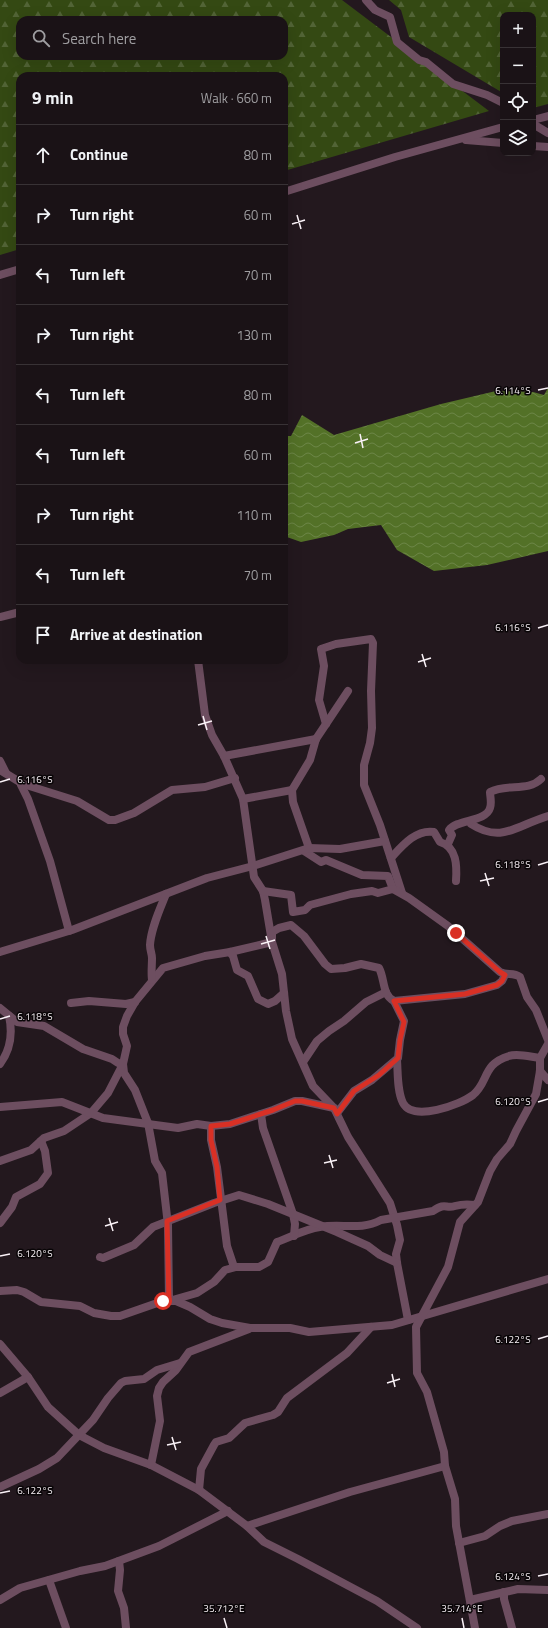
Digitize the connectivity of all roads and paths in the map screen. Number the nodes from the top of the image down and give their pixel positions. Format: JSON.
{"nodes":[{"id":1,"x":366,"y":0,"type":"edge"},
{"id":2,"x":500,"y":102,"type":"edge"},
{"id":3,"x":548,"y":116,"type":"edge"},
{"id":4,"x":536,"y":119,"type":"edge"},
{"id":5,"x":536,"y":126,"type":"edge"},
{"id":6,"x":500,"y":128,"type":"edge"},
{"id":7,"x":548,"y":133,"type":"edge"},
{"id":8,"x":460,"y":139,"type":"junction"},
{"id":9,"x":500,"y":143,"type":"edge"},
{"id":10,"x":536,"y":146,"type":"edge"},
{"id":11,"x":548,"y":147,"type":"edge"},
{"id":12,"x":288,"y":191,"type":"edge"},
{"id":13,"x":16,"y":270,"type":"edge"},
{"id":14,"x":0,"y":275,"type":"edge"},
{"id":15,"x":16,"y":613,"type":"edge"},
{"id":16,"x":0,"y":617,"type":"edge"},
{"id":17,"x":199,"y":664,"type":"edge"},
{"id":18,"x":348,"y":691,"type":"dead end"},
{"id":19,"x":326,"y":724,"type":"junction"},
{"id":20,"x":316,"y":739,"type":"junction"},
{"id":21,"x":224,"y":756,"type":"junction"},
{"id":22,"x":0,"y":761,"type":"edge"},
{"id":23,"x":3,"y":772,"type":"edge"},
{"id":24,"x":235,"y":778,"type":"junction"},
{"id":25,"x":541,"y":778,"type":"dead end"},
{"id":26,"x":21,"y":785,"type":"dead end"},
{"id":27,"x":292,"y":790,"type":"junction"},
{"id":28,"x":243,"y":799,"type":"junction"},
{"id":29,"x":548,"y":816,"type":"edge"},
{"id":30,"x":470,"y":821,"type":"junction"},
{"id":31,"x":385,"y":841,"type":"junction"},
{"id":32,"x":448,"y":844,"type":"junction"},
{"id":33,"x":306,"y":849,"type":"junction"},
{"id":34,"x":391,"y":858,"type":"junction"},
{"id":35,"x":253,"y":866,"type":"junction"},
{"id":36,"x":456,"y":881,"type":"dead end"},
{"id":37,"x":394,"y":889,"type":"junction"},
{"id":38,"x":263,"y":891,"type":"junction"},
{"id":39,"x":402,"y":893,"type":"junction"},
{"id":40,"x":166,"y":894,"type":"junction"},
{"id":41,"x":69,"y":931,"type":"junction"},
{"id":42,"x":272,"y":942,"type":"junction"},
{"id":43,"x":0,"y":952,"type":"edge"},
{"id":44,"x":230,"y":952,"type":"junction"},
{"id":45,"x":505,"y":975,"type":"junction"},
{"id":46,"x":152,"y":980,"type":"junction"},
{"id":47,"x":386,"y":992,"type":"junction"},
{"id":48,"x":284,"y":993,"type":"junction"},
{"id":49,"x":394,"y":1001,"type":"junction"},
{"id":50,"x":135,"y":1002,"type":"junction"},
{"id":51,"x":71,"y":1003,"type":"dead end"},
{"id":52,"x":0,"y":1008,"type":"edge"},
{"id":53,"x":9,"y":1016,"type":"junction"},
{"id":54,"x":548,"y":1040,"type":"edge"},
{"id":55,"x":548,"y":1044,"type":"edge"},
{"id":56,"x":540,"y":1058,"type":"junction"},
{"id":57,"x":397,"y":1060,"type":"junction"},
{"id":58,"x":303,"y":1062,"type":"junction"},
{"id":59,"x":0,"y":1064,"type":"edge"},
{"id":60,"x":123,"y":1064,"type":"junction"},
{"id":61,"x":540,"y":1070,"type":"junction"},
{"id":62,"x":548,"y":1080,"type":"edge"},
{"id":63,"x":0,"y":1107,"type":"edge"},
{"id":64,"x":336,"y":1111,"type":"junction"},
{"id":65,"x":91,"y":1113,"type":"junction"},
{"id":66,"x":261,"y":1114,"type":"junction"},
{"id":67,"x":148,"y":1123,"type":"junction"},
{"id":68,"x":211,"y":1126,"type":"junction"},
{"id":69,"x":41,"y":1141,"type":"junction"},
{"id":70,"x":0,"y":1161,"type":"edge"},
{"id":71,"x":220,"y":1200,"type":"junction"},
{"id":72,"x":475,"y":1205,"type":"junction"},
{"id":73,"x":293,"y":1214,"type":"junction"},
{"id":74,"x":395,"y":1217,"type":"junction"},
{"id":75,"x":167,"y":1221,"type":"junction"},
{"id":76,"x":0,"y":1222,"type":"edge"},
{"id":77,"x":322,"y":1227,"type":"junction"},
{"id":78,"x":294,"y":1236,"type":"junction"},
{"id":79,"x":100,"y":1257,"type":"dead end"},
{"id":80,"x":397,"y":1263,"type":"junction"},
{"id":81,"x":234,"y":1268,"type":"junction"},
{"id":82,"x":548,"y":1279,"type":"edge"},
{"id":83,"x":0,"y":1290,"type":"edge"},
{"id":84,"x":169,"y":1301,"type":"junction"},
{"id":85,"x":422,"y":1318,"type":"junction"},
{"id":86,"x":408,"y":1320,"type":"junction"},
{"id":87,"x":250,"y":1328,"type":"junction"},
{"id":88,"x":371,"y":1328,"type":"junction"},
{"id":89,"x":0,"y":1344,"type":"edge"},
{"id":90,"x":180,"y":1363,"type":"junction"},
{"id":91,"x":28,"y":1377,"type":"junction"},
{"id":92,"x":0,"y":1393,"type":"edge"},
{"id":93,"x":79,"y":1435,"type":"junction"},
{"id":94,"x":151,"y":1465,"type":"junction"},
{"id":95,"x":445,"y":1466,"type":"junction"},
{"id":96,"x":0,"y":1487,"type":"edge"},
{"id":97,"x":199,"y":1490,"type":"junction"},
{"id":98,"x":228,"y":1512,"type":"junction"},
{"id":99,"x":548,"y":1514,"type":"edge"},
{"id":100,"x":247,"y":1526,"type":"junction"},
{"id":101,"x":459,"y":1543,"type":"junction"},
{"id":102,"x":119,"y":1561,"type":"junction"},
{"id":103,"x":49,"y":1580,"type":"junction"},
{"id":104,"x":548,"y":1590,"type":"edge"},
{"id":105,"x":504,"y":1592,"type":"junction"},
{"id":106,"x":0,"y":1600,"type":"edge"},
{"id":107,"x":470,"y":1600,"type":"junction"},
{"id":108,"x":66,"y":1628,"type":"edge"},
{"id":109,"x":126,"y":1628,"type":"edge"},
{"id":110,"x":417,"y":1628,"type":"edge"},
{"id":111,"x":475,"y":1628,"type":"edge"},
{"id":112,"x":512,"y":1628,"type":"edge"}],
"edges":[{"from":1,"to":2,"type":"street"},
{"from":3,"to":4,"type":"street"},
{"from":5,"to":7,"type":"street"},
{"from":6,"to":8,"type":"street"},
{"from":8,"to":9,"type":"street"},
{"from":8,"to":12,"type":"street"},
{"from":10,"to":11,"type":"street"},
{"from":13,"to":14,"type":"street"},
{"from":15,"to":16,"type":"street"},
{"from":17,"to":21,"type":"street"},
{"from":18,"to":19,"type":"street"},
{"from":19,"to":20,"type":"street"},
{"from":19,"to":31,"type":"street"},
{"from":20,"to":21,"type":"street"},
{"from":20,"to":27,"type":"street"},
{"from":21,"to":24,"type":"street"},
{"from":22,"to":23,"type":"street"},
{"from":23,"to":24,"type":"street"},
{"from":24,"to":28,"type":"street"},
{"from":25,"to":30,"type":"street"},
{"from":26,"to":41,"type":"street"},
{"from":27,"to":28,"type":"street"},
{"from":27,"to":33,"type":"street"},
{"from":28,"to":35,"type":"street"},
{"from":29,"to":30,"type":"street"},
{"from":30,"to":32,"type":"street"},
{"from":31,"to":33,"type":"street"},
{"from":31,"to":34,"type":"street"},
{"from":32,"to":34,"type":"street"},
{"from":32,"to":36,"type":"street"},
{"from":33,"to":35,"type":"street"},
{"from":33,"to":37,"type":"street"},
{"from":34,"to":39,"type":"street"},
{"from":35,"to":38,"type":"street"},
{"from":35,"to":40,"type":"street"},
{"from":37,"to":38,"type":"street"},
{"from":37,"to":39,"type":"street"},
{"from":38,"to":42,"type":"street"},
{"from":39,"to":45,"type":"street"},
{"from":40,"to":41,"type":"street"},
{"from":40,"to":46,"type":"street"},
{"from":41,"to":43,"type":"street"},
{"from":42,"to":44,"type":"street"},
{"from":42,"to":47,"type":"street"},
{"from":42,"to":48,"type":"street"},
{"from":44,"to":46,"type":"street"},
{"from":44,"to":48,"type":"street"},
{"from":45,"to":49,"type":"street"},
{"from":45,"to":54,"type":"street"},
{"from":46,"to":50,"type":"street"},
{"from":47,"to":49,"type":"street"},
{"from":47,"to":58,"type":"street"},
{"from":48,"to":58,"type":"street"},
{"from":49,"to":57,"type":"street"},
{"from":50,"to":51,"type":"street"},
{"from":50,"to":60,"type":"street"},
{"from":52,"to":53,"type":"street"},
{"from":53,"to":59,"type":"street"},
{"from":53,"to":60,"type":"street"},
{"from":55,"to":56,"type":"street"},
{"from":56,"to":57,"type":"street"},
{"from":56,"to":61,"type":"street"},
{"from":57,"to":64,"type":"street"},
{"from":58,"to":64,"type":"street"},
{"from":60,"to":65,"type":"street"},
{"from":60,"to":67,"type":"street"},
{"from":61,"to":62,"type":"street"},
{"from":61,"to":72,"type":"street"},
{"from":63,"to":65,"type":"street"},
{"from":64,"to":66,"type":"street"},
{"from":64,"to":74,"type":"street"},
{"from":65,"to":67,"type":"street"},
{"from":65,"to":69,"type":"street"},
{"from":66,"to":68,"type":"street"},
{"from":66,"to":73,"type":"street"},
{"from":67,"to":68,"type":"street"},
{"from":67,"to":75,"type":"street"},
{"from":68,"to":71,"type":"street"},
{"from":69,"to":70,"type":"street"},
{"from":69,"to":76,"type":"street"},
{"from":71,"to":73,"type":"street"},
{"from":71,"to":75,"type":"street"},
{"from":71,"to":81,"type":"street"},
{"from":72,"to":74,"type":"street"},
{"from":72,"to":85,"type":"street"},
{"from":73,"to":77,"type":"street"},
{"from":73,"to":78,"type":"street"},
{"from":74,"to":77,"type":"street"},
{"from":74,"to":80,"type":"street"},
{"from":75,"to":79,"type":"street"},
{"from":75,"to":84,"type":"street"},
{"from":77,"to":78,"type":"street"},
{"from":77,"to":80,"type":"street"},
{"from":78,"to":81,"type":"street"},
{"from":80,"to":86,"type":"street"},
{"from":81,"to":84,"type":"street"},
{"from":82,"to":85,"type":"street"},
{"from":83,"to":84,"type":"street"},
{"from":84,"to":87,"type":"street"},
{"from":85,"to":86,"type":"street"},
{"from":85,"to":95,"type":"street"},
{"from":86,"to":88,"type":"street"},
{"from":87,"to":88,"type":"street"},
{"from":87,"to":90,"type":"street"},
{"from":88,"to":97,"type":"street"},
{"from":89,"to":91,"type":"street"},
{"from":90,"to":93,"type":"street"},
{"from":90,"to":94,"type":"street"},
{"from":91,"to":92,"type":"street"},
{"from":91,"to":93,"type":"street"},
{"from":93,"to":94,"type":"street"},
{"from":93,"to":96,"type":"street"},
{"from":94,"to":97,"type":"street"},
{"from":95,"to":100,"type":"street"},
{"from":95,"to":101,"type":"street"},
{"from":97,"to":98,"type":"street"},
{"from":98,"to":100,"type":"street"},
{"from":98,"to":102,"type":"street"},
{"from":99,"to":101,"type":"street"},
{"from":100,"to":110,"type":"street"},
{"from":101,"to":107,"type":"street"},
{"from":102,"to":103,"type":"street"},
{"from":102,"to":109,"type":"street"},
{"from":103,"to":106,"type":"street"},
{"from":103,"to":108,"type":"street"},
{"from":104,"to":105,"type":"street"},
{"from":105,"to":107,"type":"street"},
{"from":105,"to":112,"type":"street"},
{"from":107,"to":111,"type":"street"}]}
